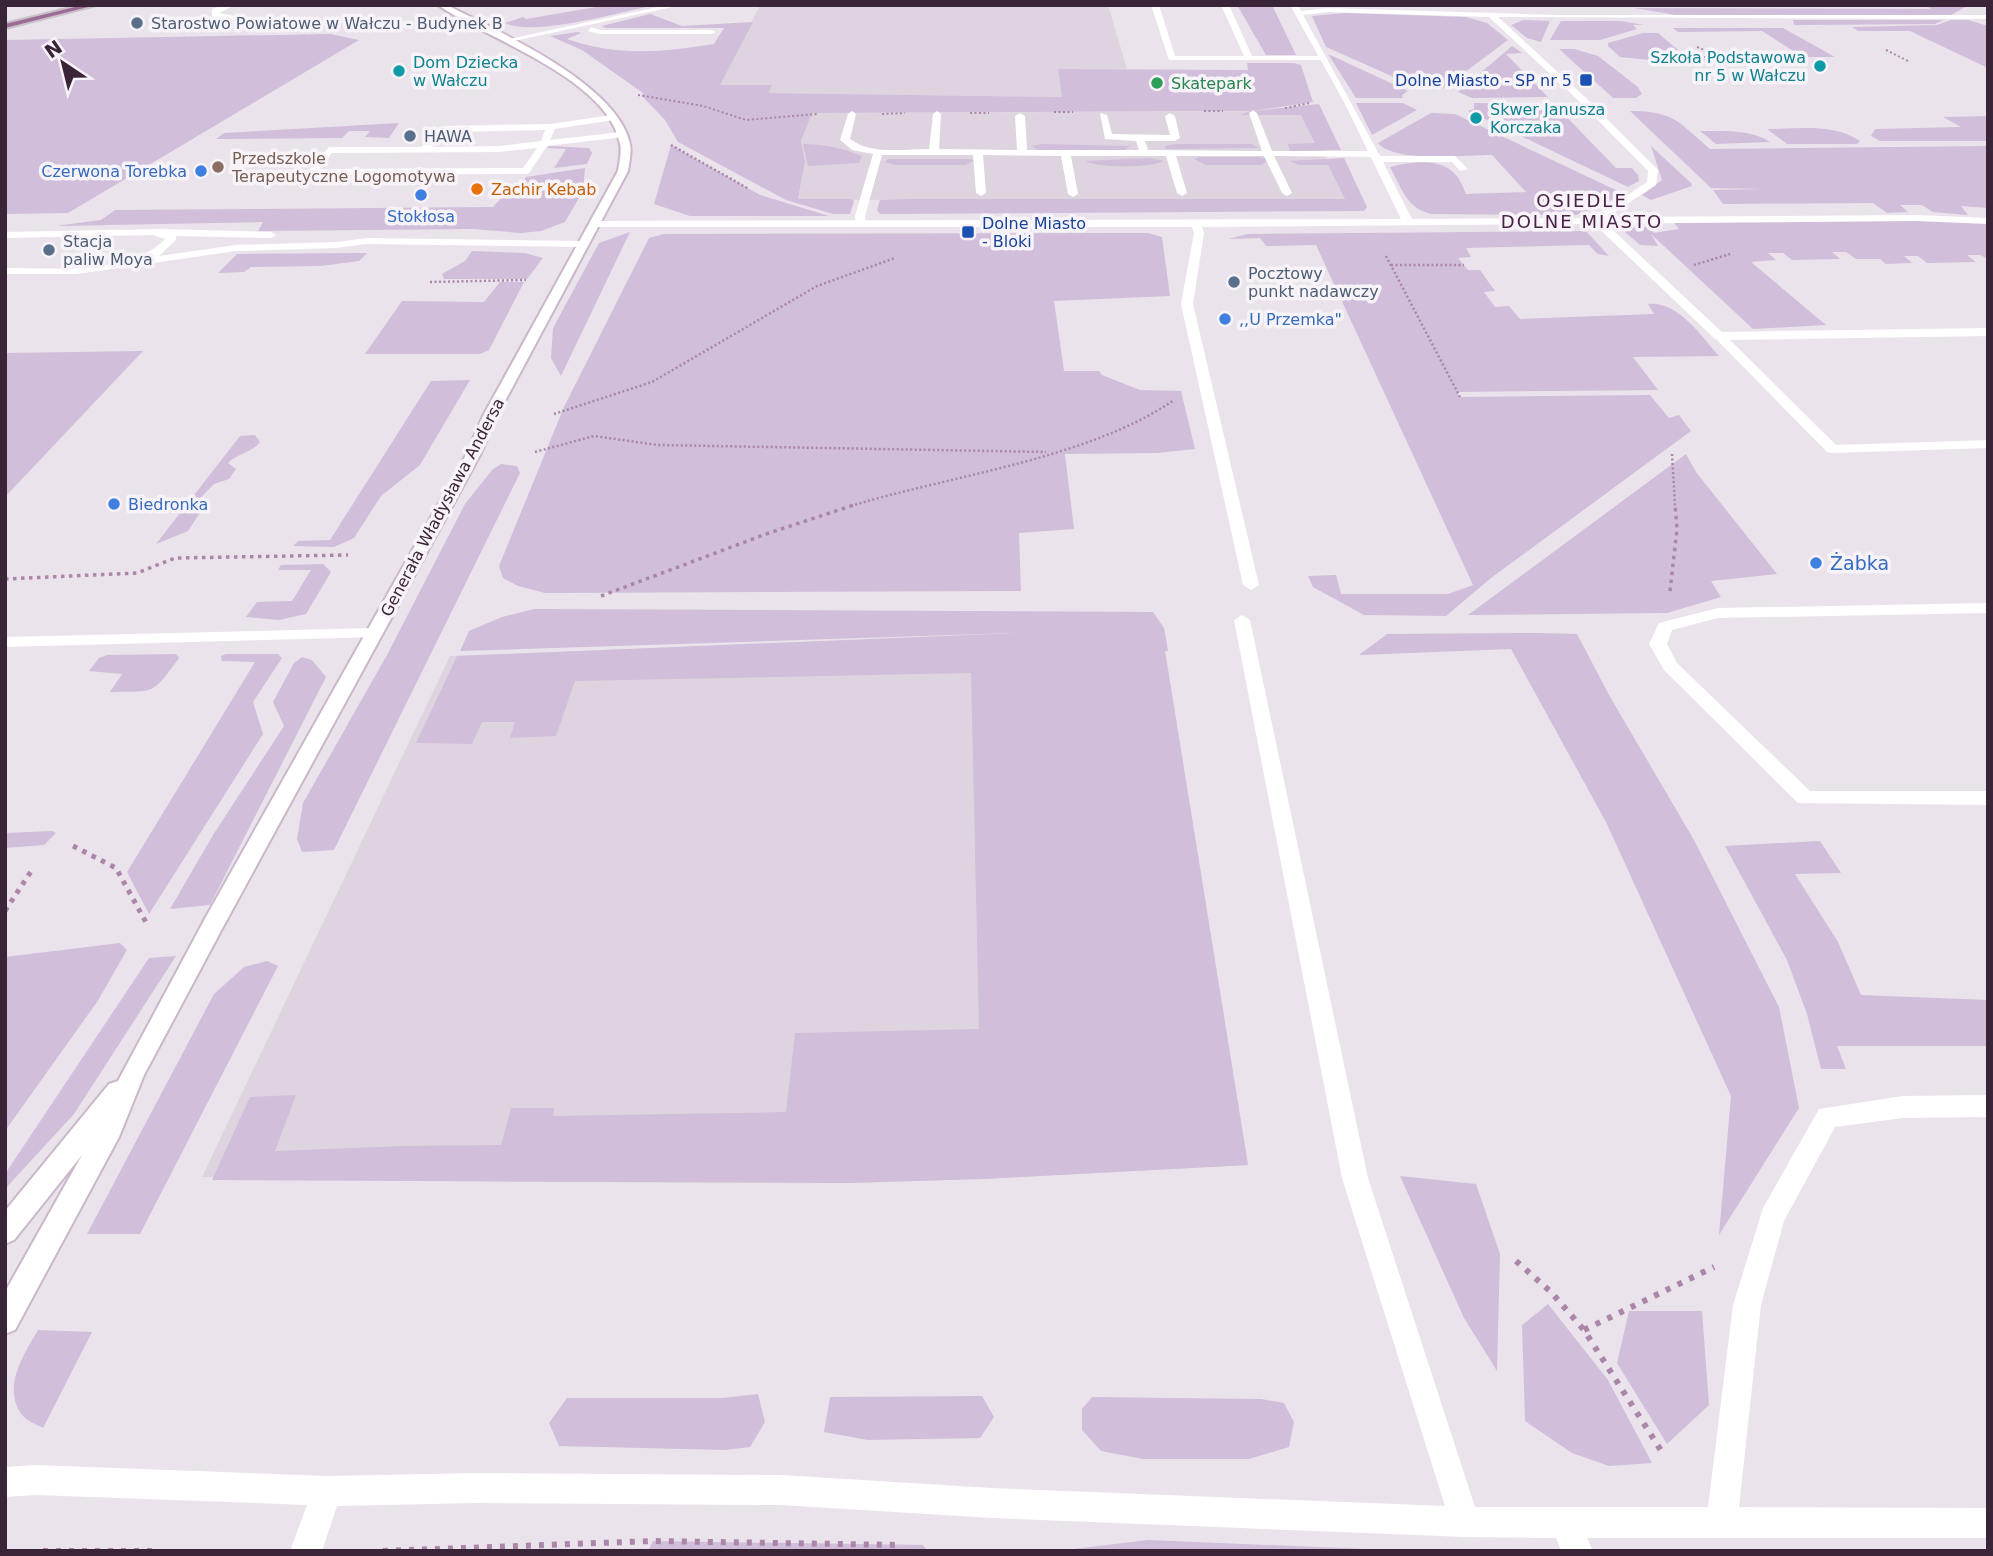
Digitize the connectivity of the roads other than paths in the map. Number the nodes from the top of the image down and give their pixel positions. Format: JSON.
{"nodes":[{"id":1,"x":93,"y":5,"type":"edge"},
{"id":2,"x":232,"y":5,"type":"edge"},
{"id":3,"x":442,"y":5,"type":"edge"},
{"id":4,"x":679,"y":5,"type":"edge"},
{"id":5,"x":1155,"y":5,"type":"edge"},
{"id":6,"x":1226,"y":5,"type":"edge"},
{"id":7,"x":1481,"y":5,"type":"edge"},
{"id":8,"x":1611,"y":5,"type":"edge"},
{"id":9,"x":1296,"y":9,"type":"edge"},
{"id":10,"x":1491,"y":15,"type":"junction"},
{"id":11,"x":1988,"y":17,"type":"edge"},
{"id":12,"x":1629,"y":18,"type":"junction"},
{"id":13,"x":251,"y":20,"type":"dead end"},
{"id":14,"x":582,"y":25,"type":"junction"},
{"id":15,"x":5,"y":26,"type":"edge"},
{"id":16,"x":712,"y":32,"type":"dead end"},
{"id":17,"x":509,"y":40,"type":"junction"},
{"id":18,"x":1250,"y":58,"type":"junction"},
{"id":19,"x":1324,"y":58,"type":"junction"},
{"id":20,"x":1253,"y":113,"type":"dead end"},
{"id":21,"x":852,"y":114,"type":"dead end"},
{"id":22,"x":937,"y":114,"type":"dead end"},
{"id":23,"x":1103,"y":115,"type":"dead end"},
{"id":24,"x":1020,"y":116,"type":"dead end"},
{"id":25,"x":1170,"y":116,"type":"dead end"},
{"id":26,"x":611,"y":118,"type":"junction"},
{"id":27,"x":551,"y":127,"type":"junction"},
{"id":28,"x":621,"y":135,"type":"junction"},
{"id":29,"x":1140,"y":138,"type":"junction"},
{"id":30,"x":545,"y":142,"type":"junction"},
{"id":31,"x":425,"y":148,"type":"junction"},
{"id":32,"x":1065,"y":151,"type":"junction"},
{"id":33,"x":878,"y":152,"type":"junction"},
{"id":34,"x":934,"y":152,"type":"junction"},
{"id":35,"x":978,"y":152,"type":"junction"},
{"id":36,"x":1022,"y":152,"type":"junction"},
{"id":37,"x":1144,"y":152,"type":"junction"},
{"id":38,"x":1170,"y":152,"type":"junction"},
{"id":39,"x":1268,"y":154,"type":"junction"},
{"id":40,"x":1374,"y":156,"type":"junction"},
{"id":41,"x":1463,"y":169,"type":"dead end"},
{"id":42,"x":981,"y":193,"type":"dead end"},
{"id":43,"x":1182,"y":193,"type":"dead end"},
{"id":44,"x":1287,"y":193,"type":"dead end"},
{"id":45,"x":1073,"y":194,"type":"dead end"},
{"id":46,"x":1595,"y":220,"type":"junction"},
{"id":47,"x":1988,"y":221,"type":"edge"},
{"id":48,"x":1408,"y":222,"type":"junction"},
{"id":49,"x":596,"y":224,"type":"junction"},
{"id":50,"x":861,"y":224,"type":"junction"},
{"id":51,"x":1196,"y":224,"type":"junction"},
{"id":52,"x":154,"y":232,"type":"junction"},
{"id":53,"x":5,"y":235,"type":"edge"},
{"id":54,"x":366,"y":241,"type":"junction"},
{"id":55,"x":584,"y":244,"type":"junction"},
{"id":56,"x":118,"y":267,"type":"junction"},
{"id":57,"x":5,"y":271,"type":"edge"},
{"id":58,"x":1988,"y":332,"type":"edge"},
{"id":59,"x":1719,"y":336,"type":"junction"},
{"id":60,"x":1988,"y":444,"type":"edge"},
{"id":61,"x":1251,"y":585,"type":"dead end"},
{"id":62,"x":1988,"y":608,"type":"edge"},
{"id":63,"x":1242,"y":620,"type":"dead end"},
{"id":64,"x":374,"y":633,"type":"junction"},
{"id":65,"x":5,"y":642,"type":"edge"},
{"id":66,"x":1988,"y":798,"type":"edge"},
{"id":67,"x":134,"y":1072,"type":"junction"},
{"id":68,"x":1988,"y":1107,"type":"edge"},
{"id":69,"x":5,"y":1231,"type":"edge"},
{"id":70,"x":5,"y":1320,"type":"edge"},
{"id":71,"x":5,"y":1482,"type":"edge"},
{"id":72,"x":327,"y":1491,"type":"junction"},
{"id":73,"x":1722,"y":1521,"type":"junction"},
{"id":74,"x":1465,"y":1522,"type":"junction"},
{"id":75,"x":1566,"y":1522,"type":"junction"},
{"id":76,"x":1988,"y":1523,"type":"edge"},
{"id":77,"x":306,"y":1551,"type":"edge"},
{"id":78,"x":1577,"y":1551,"type":"edge"}],
"edges":[{"from":1,"to":15,"type":"main road"},
{"from":2,"to":13,"type":"street"},
{"from":3,"to":17,"type":"street","name":"Generała Władysława Andersa"},
{"from":4,"to":14,"type":"street"},
{"from":5,"to":18,"type":"street"},
{"from":6,"to":18,"type":"street"},
{"from":7,"to":10,"type":"street"},
{"from":8,"to":12,"type":"street"},
{"from":9,"to":10,"type":"street"},
{"from":9,"to":19,"type":"street"},
{"from":10,"to":12,"type":"street"},
{"from":10,"to":46,"type":"street"},
{"from":11,"to":12,"type":"street"},
{"from":14,"to":16,"type":"street"},
{"from":14,"to":17,"type":"street"},
{"from":17,"to":26,"type":"street","name":"Generała Władysława Andersa"},
{"from":18,"to":19,"type":"street"},
{"from":19,"to":40,"type":"street"},
{"from":20,"to":39,"type":"street"},
{"from":21,"to":33,"type":"street"},
{"from":22,"to":34,"type":"street"},
{"from":23,"to":29,"type":"street"},
{"from":24,"to":36,"type":"street"},
{"from":25,"to":29,"type":"street"},
{"from":26,"to":27,"type":"street"},
{"from":26,"to":28,"type":"street","name":"Generała Władysława Andersa"},
{"from":27,"to":30,"type":"street"},
{"from":27,"to":31,"type":"street"},
{"from":28,"to":30,"type":"street"},
{"from":28,"to":49,"type":"street","name":"Generała Władysława Andersa"},
{"from":29,"to":37,"type":"street"},
{"from":30,"to":31,"type":"street"},
{"from":30,"to":31,"type":"street"},
{"from":32,"to":36,"type":"street"},
{"from":32,"to":37,"type":"street"},
{"from":32,"to":45,"type":"street"},
{"from":33,"to":34,"type":"street"},
{"from":33,"to":50,"type":"street"},
{"from":34,"to":35,"type":"street"},
{"from":35,"to":36,"type":"street"},
{"from":35,"to":42,"type":"street"},
{"from":37,"to":38,"type":"street"},
{"from":38,"to":39,"type":"street"},
{"from":38,"to":43,"type":"street"},
{"from":39,"to":40,"type":"street"},
{"from":39,"to":44,"type":"street"},
{"from":40,"to":41,"type":"street"},
{"from":40,"to":48,"type":"street"},
{"from":46,"to":47,"type":"street"},
{"from":46,"to":48,"type":"street"},
{"from":46,"to":59,"type":"street"},
{"from":48,"to":51,"type":"street"},
{"from":49,"to":50,"type":"street"},
{"from":49,"to":55,"type":"street","name":"Generała Władysława Andersa"},
{"from":50,"to":51,"type":"street"},
{"from":51,"to":61,"type":"street"},
{"from":52,"to":53,"type":"street"},
{"from":52,"to":54,"type":"street"},
{"from":52,"to":56,"type":"street"},
{"from":54,"to":55,"type":"street"},
{"from":54,"to":56,"type":"street"},
{"from":55,"to":64,"type":"street","name":"Generała Władysława Andersa"},
{"from":56,"to":57,"type":"street"},
{"from":58,"to":59,"type":"street"},
{"from":59,"to":60,"type":"street"},
{"from":62,"to":66,"type":"street"},
{"from":63,"to":74,"type":"street"},
{"from":64,"to":65,"type":"street"},
{"from":64,"to":67,"type":"street","name":"Generała Władysława Andersa"},
{"from":67,"to":69,"type":"street","name":"Generała Władysława Andersa"},
{"from":67,"to":70,"type":"street","name":"Generała Władysława Andersa"},
{"from":68,"to":73,"type":"street"},
{"from":71,"to":72,"type":"street"},
{"from":72,"to":74,"type":"street"},
{"from":72,"to":77,"type":"street"},
{"from":73,"to":75,"type":"street"},
{"from":73,"to":76,"type":"street"},
{"from":74,"to":75,"type":"street"},
{"from":75,"to":78,"type":"street"}]}
